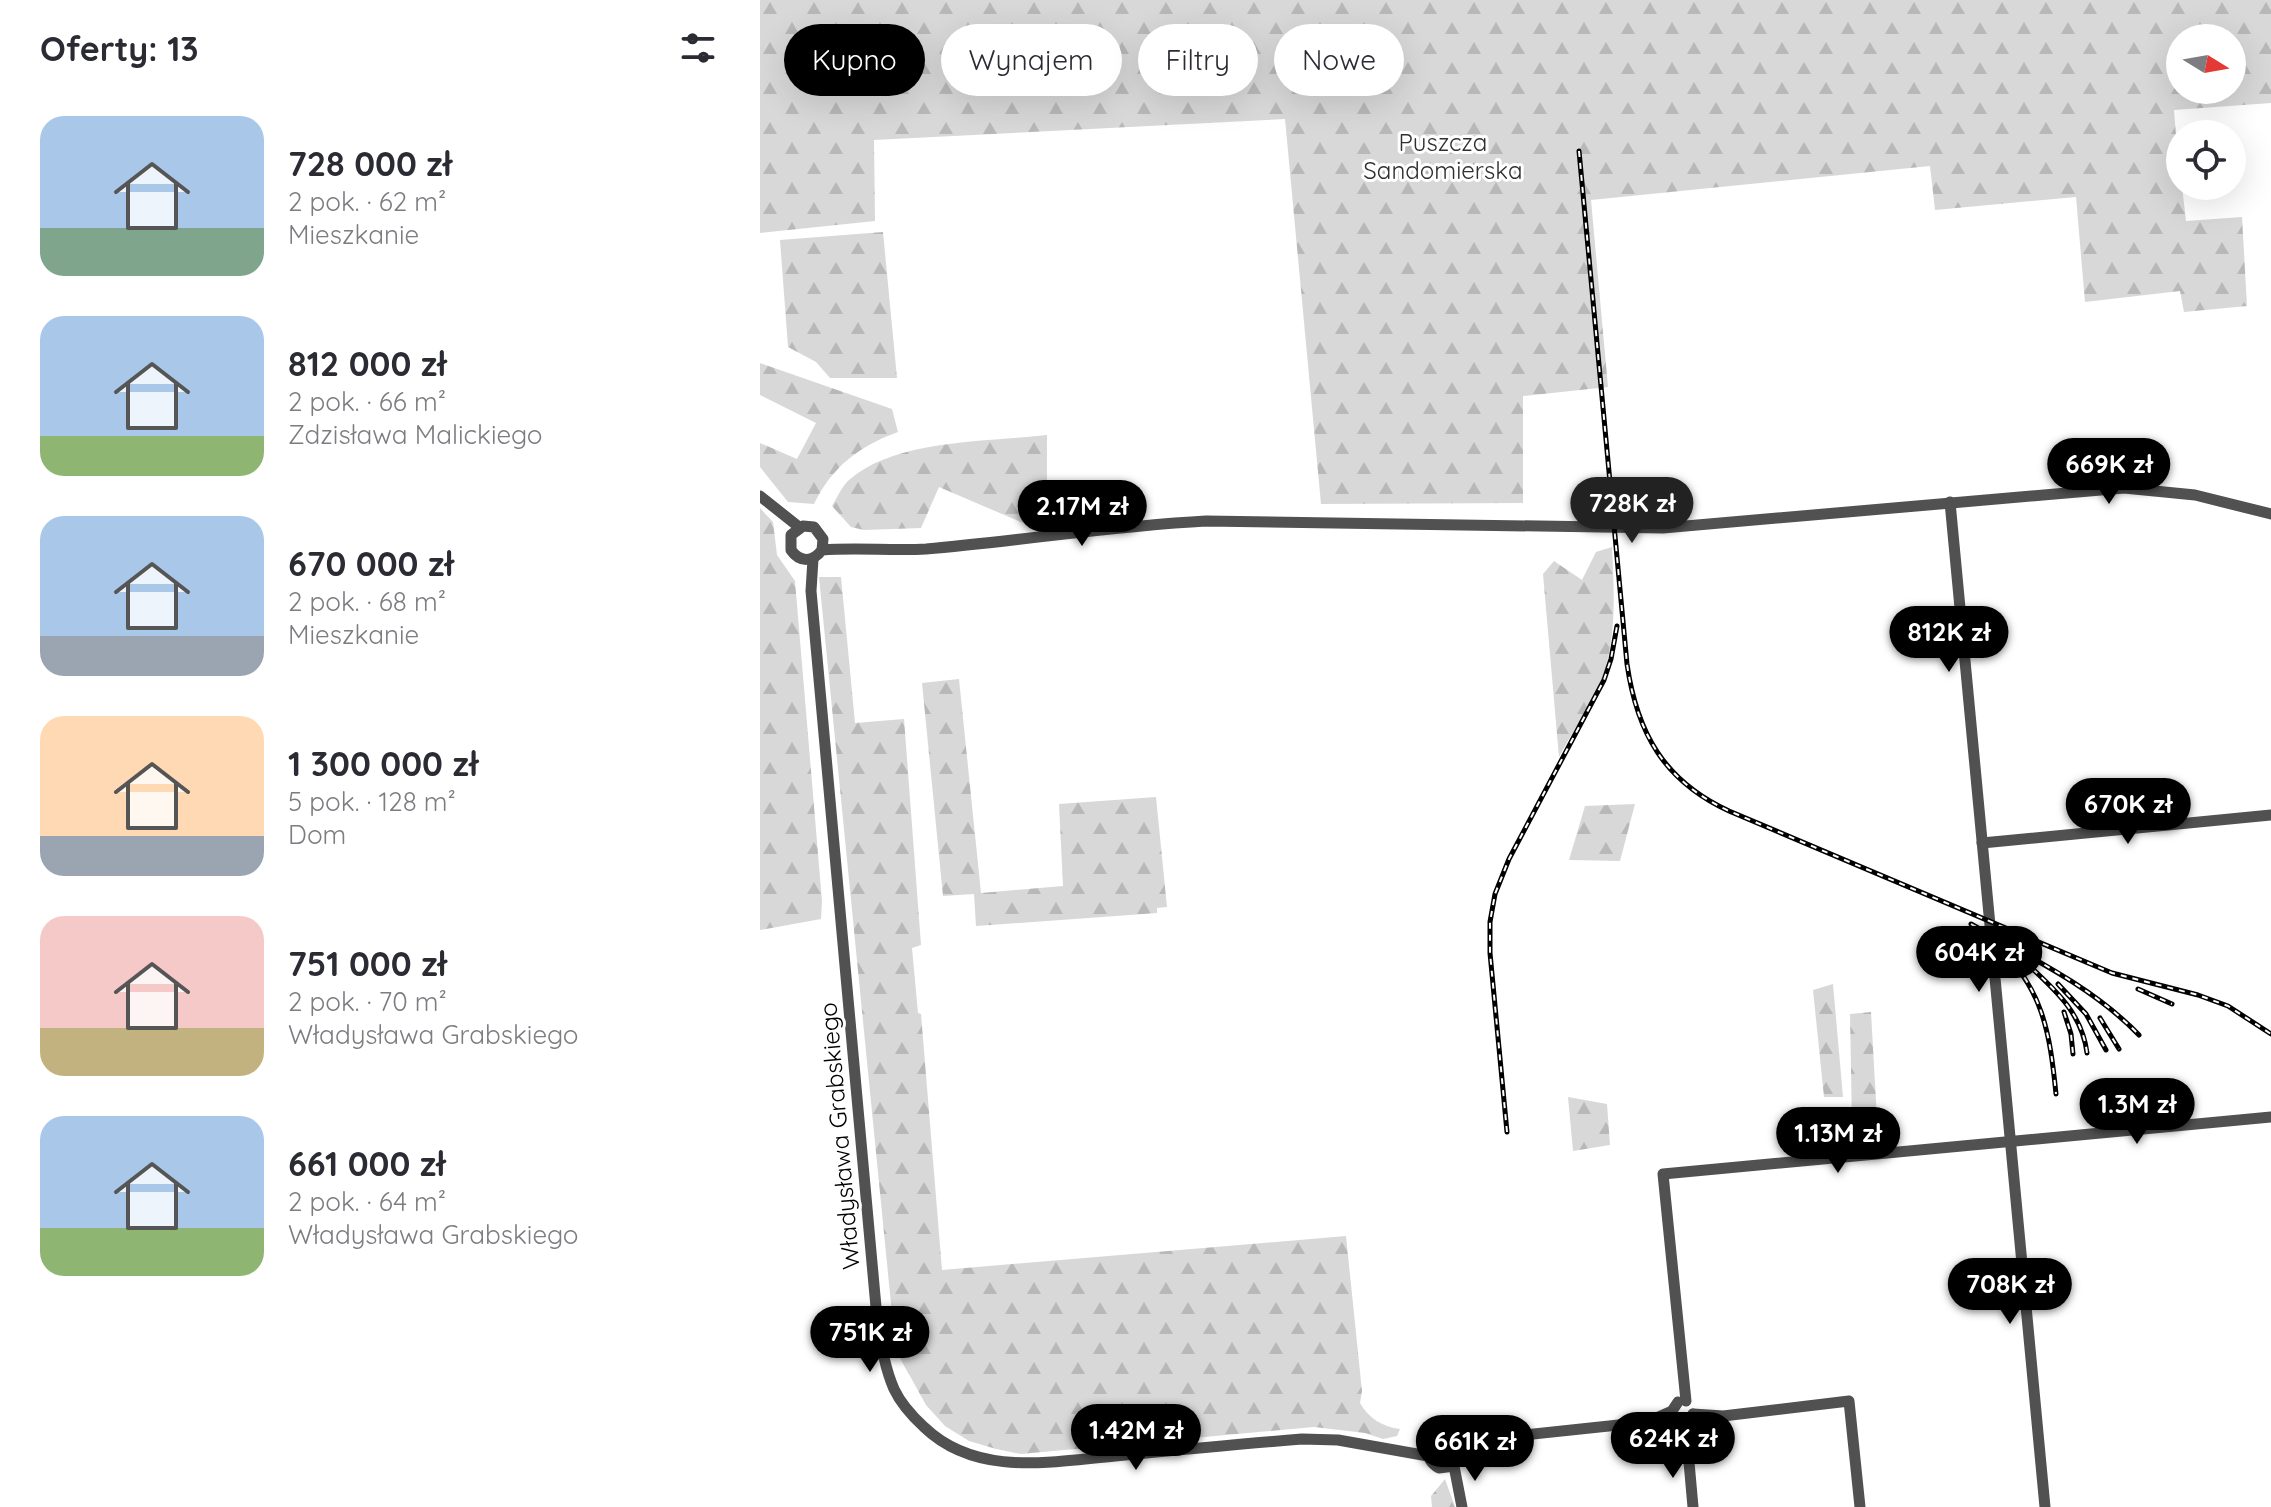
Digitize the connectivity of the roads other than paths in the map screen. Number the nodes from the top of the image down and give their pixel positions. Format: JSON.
{"nodes":[{"id":1,"x":760,"y":496,"type":"edge"},
{"id":2,"x":1950,"y":502,"type":"junction"},
{"id":3,"x":2271,"y":514,"type":"edge"},
{"id":4,"x":795,"y":531,"type":"junction"},
{"id":5,"x":815,"y":552,"type":"junction"},
{"id":6,"x":2271,"y":815,"type":"edge"},
{"id":7,"x":1982,"y":843,"type":"junction"},
{"id":8,"x":2271,"y":1117,"type":"edge"},
{"id":9,"x":2010,"y":1142,"type":"junction"},
{"id":10,"x":1682,"y":1413,"type":"junction"},
{"id":11,"x":1460,"y":1448,"type":"junction"},
{"id":12,"x":1428,"y":1450,"type":"junction"},
{"id":13,"x":1449,"y":1467,"type":"junction"},
{"id":14,"x":1461,"y":1507,"type":"edge"},
{"id":15,"x":1693,"y":1507,"type":"edge"},
{"id":16,"x":1860,"y":1507,"type":"edge"},
{"id":17,"x":2045,"y":1507,"type":"edge"}],
"edges":[{"from":1,"to":4,"type":"street"},
{"from":2,"to":3,"type":"street"},
{"from":2,"to":5,"type":"street"},
{"from":2,"to":7,"type":"street"},
{"from":4,"to":5,"type":"street","name":"Władysława Grabskiego"},
{"from":4,"to":5,"type":"street"},
{"from":5,"to":12,"type":"street","name":"Władysława Grabskiego"},
{"from":6,"to":7,"type":"street"},
{"from":7,"to":9,"type":"street"},
{"from":8,"to":9,"type":"street"},
{"from":9,"to":10,"type":"street"},
{"from":9,"to":17,"type":"street"},
{"from":10,"to":11,"type":"street"},
{"from":10,"to":15,"type":"street"},
{"from":10,"to":16,"type":"street"},
{"from":11,"to":12,"type":"street"},
{"from":11,"to":13,"type":"street"},
{"from":12,"to":13,"type":"street"},
{"from":13,"to":14,"type":"street"}]}
